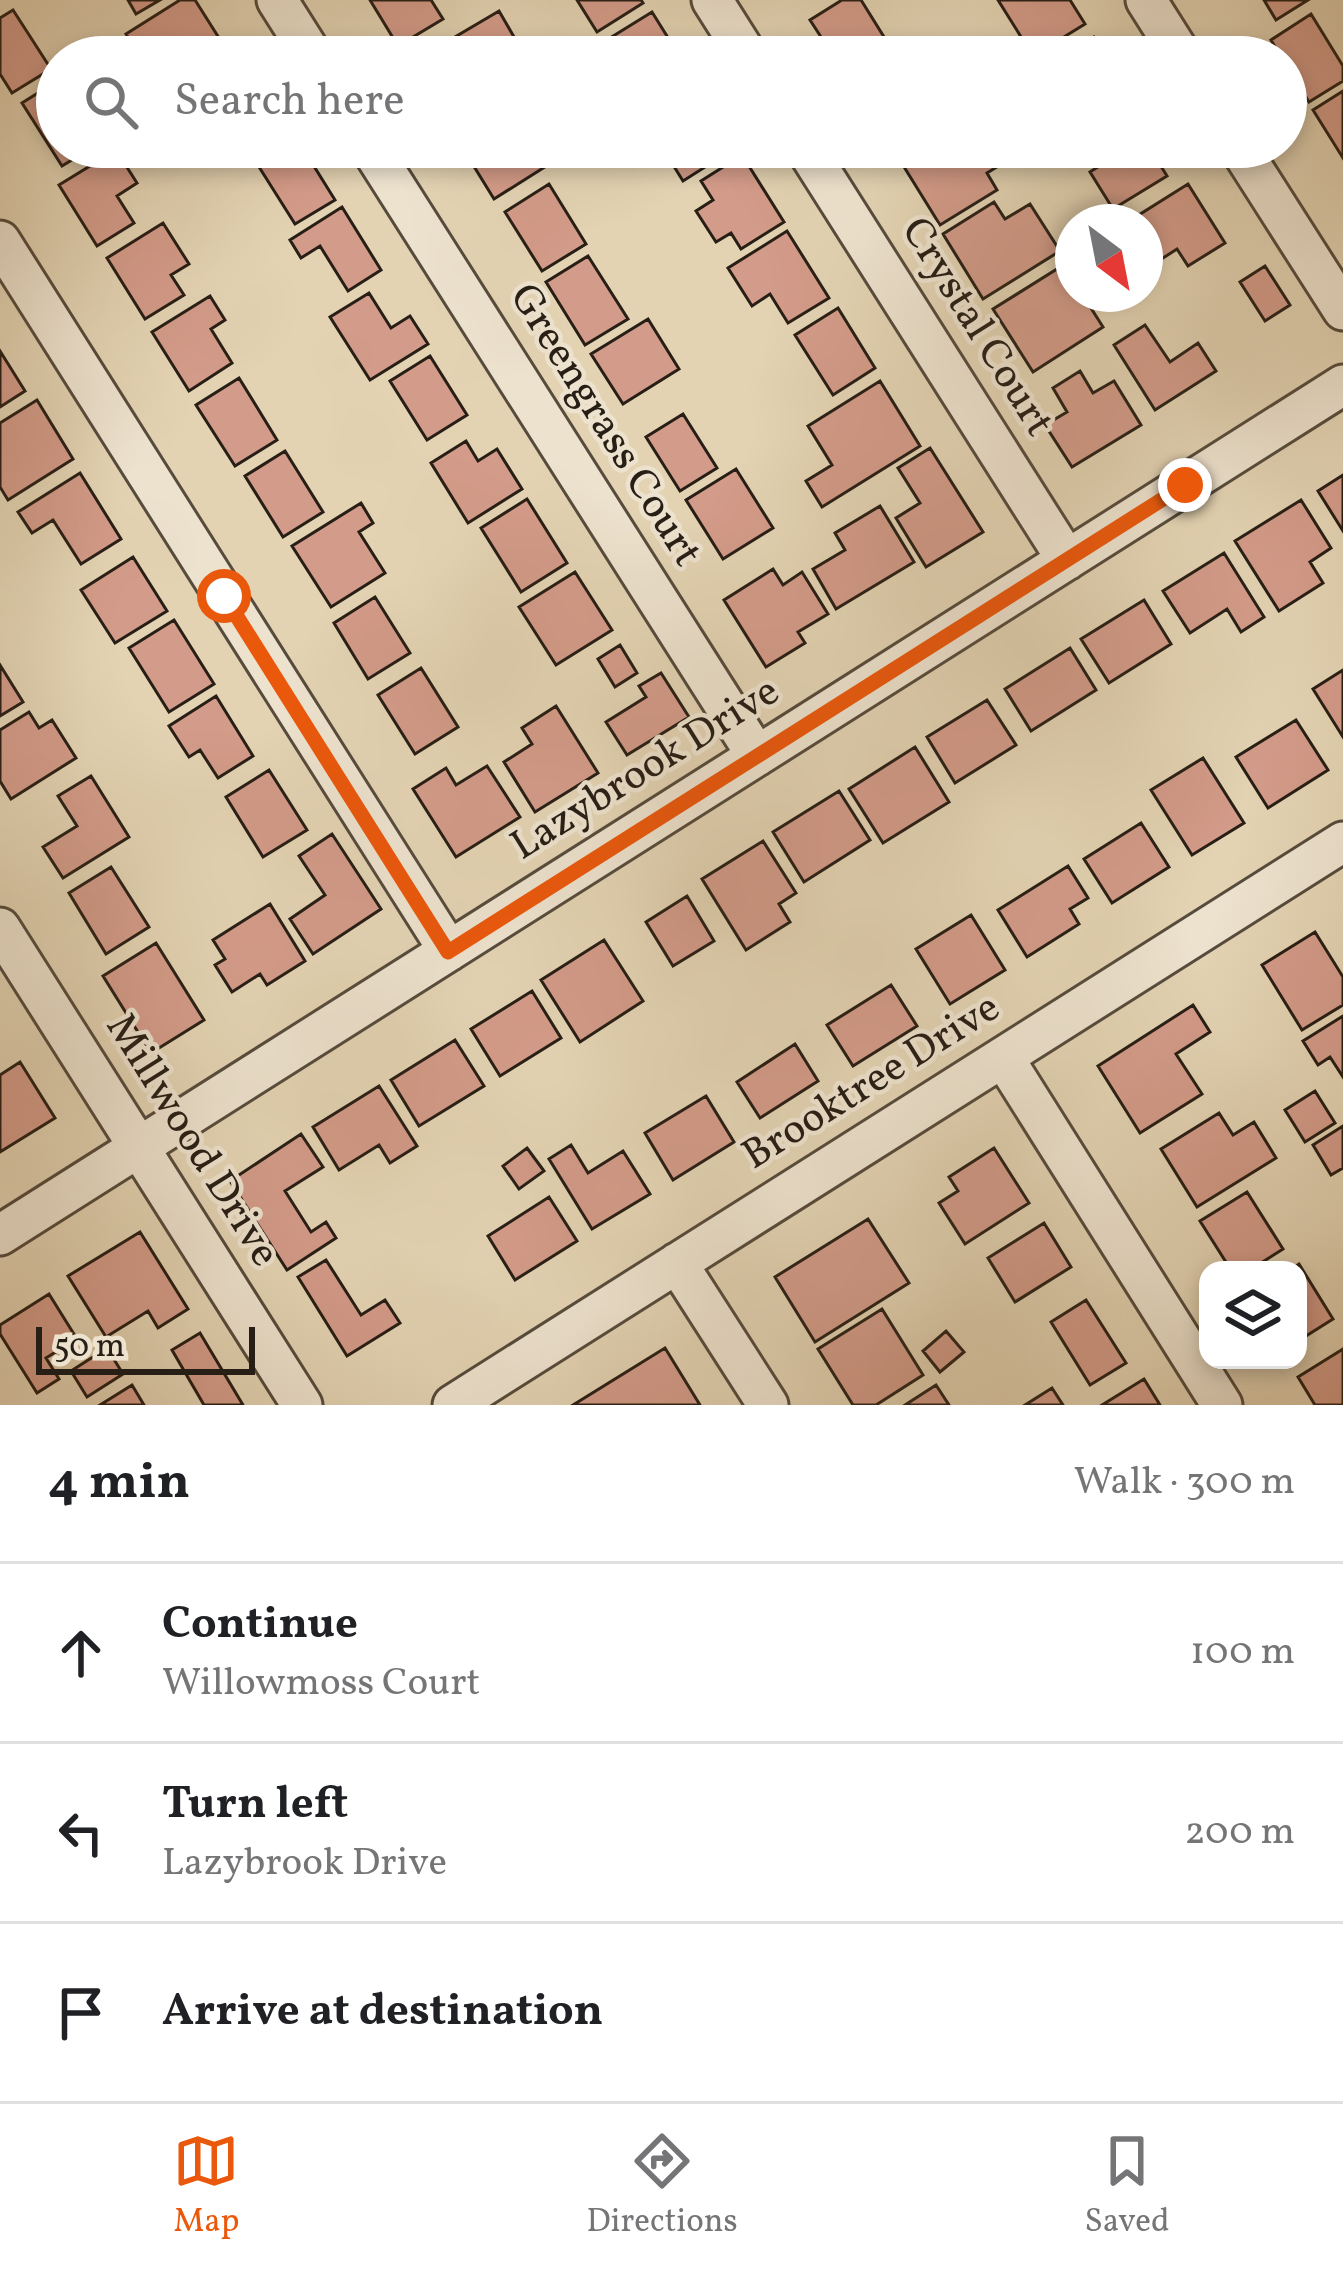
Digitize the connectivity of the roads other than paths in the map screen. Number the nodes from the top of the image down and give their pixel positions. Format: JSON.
{"nodes":[{"id":1,"x":277,"y":0,"type":"edge"},
{"id":2,"x":712,"y":0,"type":"edge"},
{"id":3,"x":1146,"y":0,"type":"edge"},
{"id":4,"x":300,"y":36,"type":"edge"},
{"id":5,"x":735,"y":36,"type":"edge"},
{"id":6,"x":1169,"y":36,"type":"edge"},
{"id":7,"x":383,"y":168,"type":"edge"},
{"id":8,"x":818,"y":168,"type":"edge"},
{"id":9,"x":1252,"y":168,"type":"edge"},
{"id":10,"x":0,"y":242,"type":"edge"},
{"id":11,"x":1343,"y":310,"type":"edge"},
{"id":12,"x":1343,"y":386,"type":"edge"},
{"id":13,"x":1067,"y":560,"type":"junction"},
{"id":14,"x":757,"y":756,"type":"junction"},
{"id":15,"x":1339,"y":853,"type":"edge"},
{"id":16,"x":0,"y":928,"type":"edge"},
{"id":17,"x":448,"y":952,"type":"junction"},
{"id":18,"x":1003,"y":1057,"type":"junction"},
{"id":19,"x":137,"y":1148,"type":"junction"},
{"id":20,"x":0,"y":1235,"type":"edge"},
{"id":21,"x":677,"y":1263,"type":"junction"},
{"id":22,"x":302,"y":1405,"type":"edge"},
{"id":23,"x":453,"y":1405,"type":"edge"},
{"id":24,"x":768,"y":1405,"type":"edge"},
{"id":25,"x":1222,"y":1405,"type":"edge"}],
"edges":[{"from":1,"to":4,"type":"street"},
{"from":2,"to":5,"type":"street"},
{"from":3,"to":6,"type":"street"},
{"from":7,"to":14,"type":"street","name":"Greengrass Court"},
{"from":8,"to":13,"type":"street","name":"Crystal Court"},
{"from":9,"to":11,"type":"street"},
{"from":10,"to":17,"type":"street"},
{"from":12,"to":13,"type":"street","name":"Lazybrook Drive"},
{"from":13,"to":14,"type":"street","name":"Lazybrook Drive"},
{"from":14,"to":17,"type":"street","name":"Lazybrook Drive"},
{"from":15,"to":18,"type":"street","name":"Brooktree Drive"},
{"from":16,"to":19,"type":"street","name":"Millwood Drive"},
{"from":17,"to":19,"type":"street","name":"Lazybrook Drive"},
{"from":18,"to":21,"type":"street","name":"Brooktree Drive"},
{"from":18,"to":25,"type":"street"},
{"from":19,"to":20,"type":"street","name":"Lazybrook Drive"},
{"from":19,"to":22,"type":"street","name":"Millwood Drive"},
{"from":21,"to":23,"type":"street","name":"Brooktree Drive"},
{"from":21,"to":24,"type":"street"}]}
